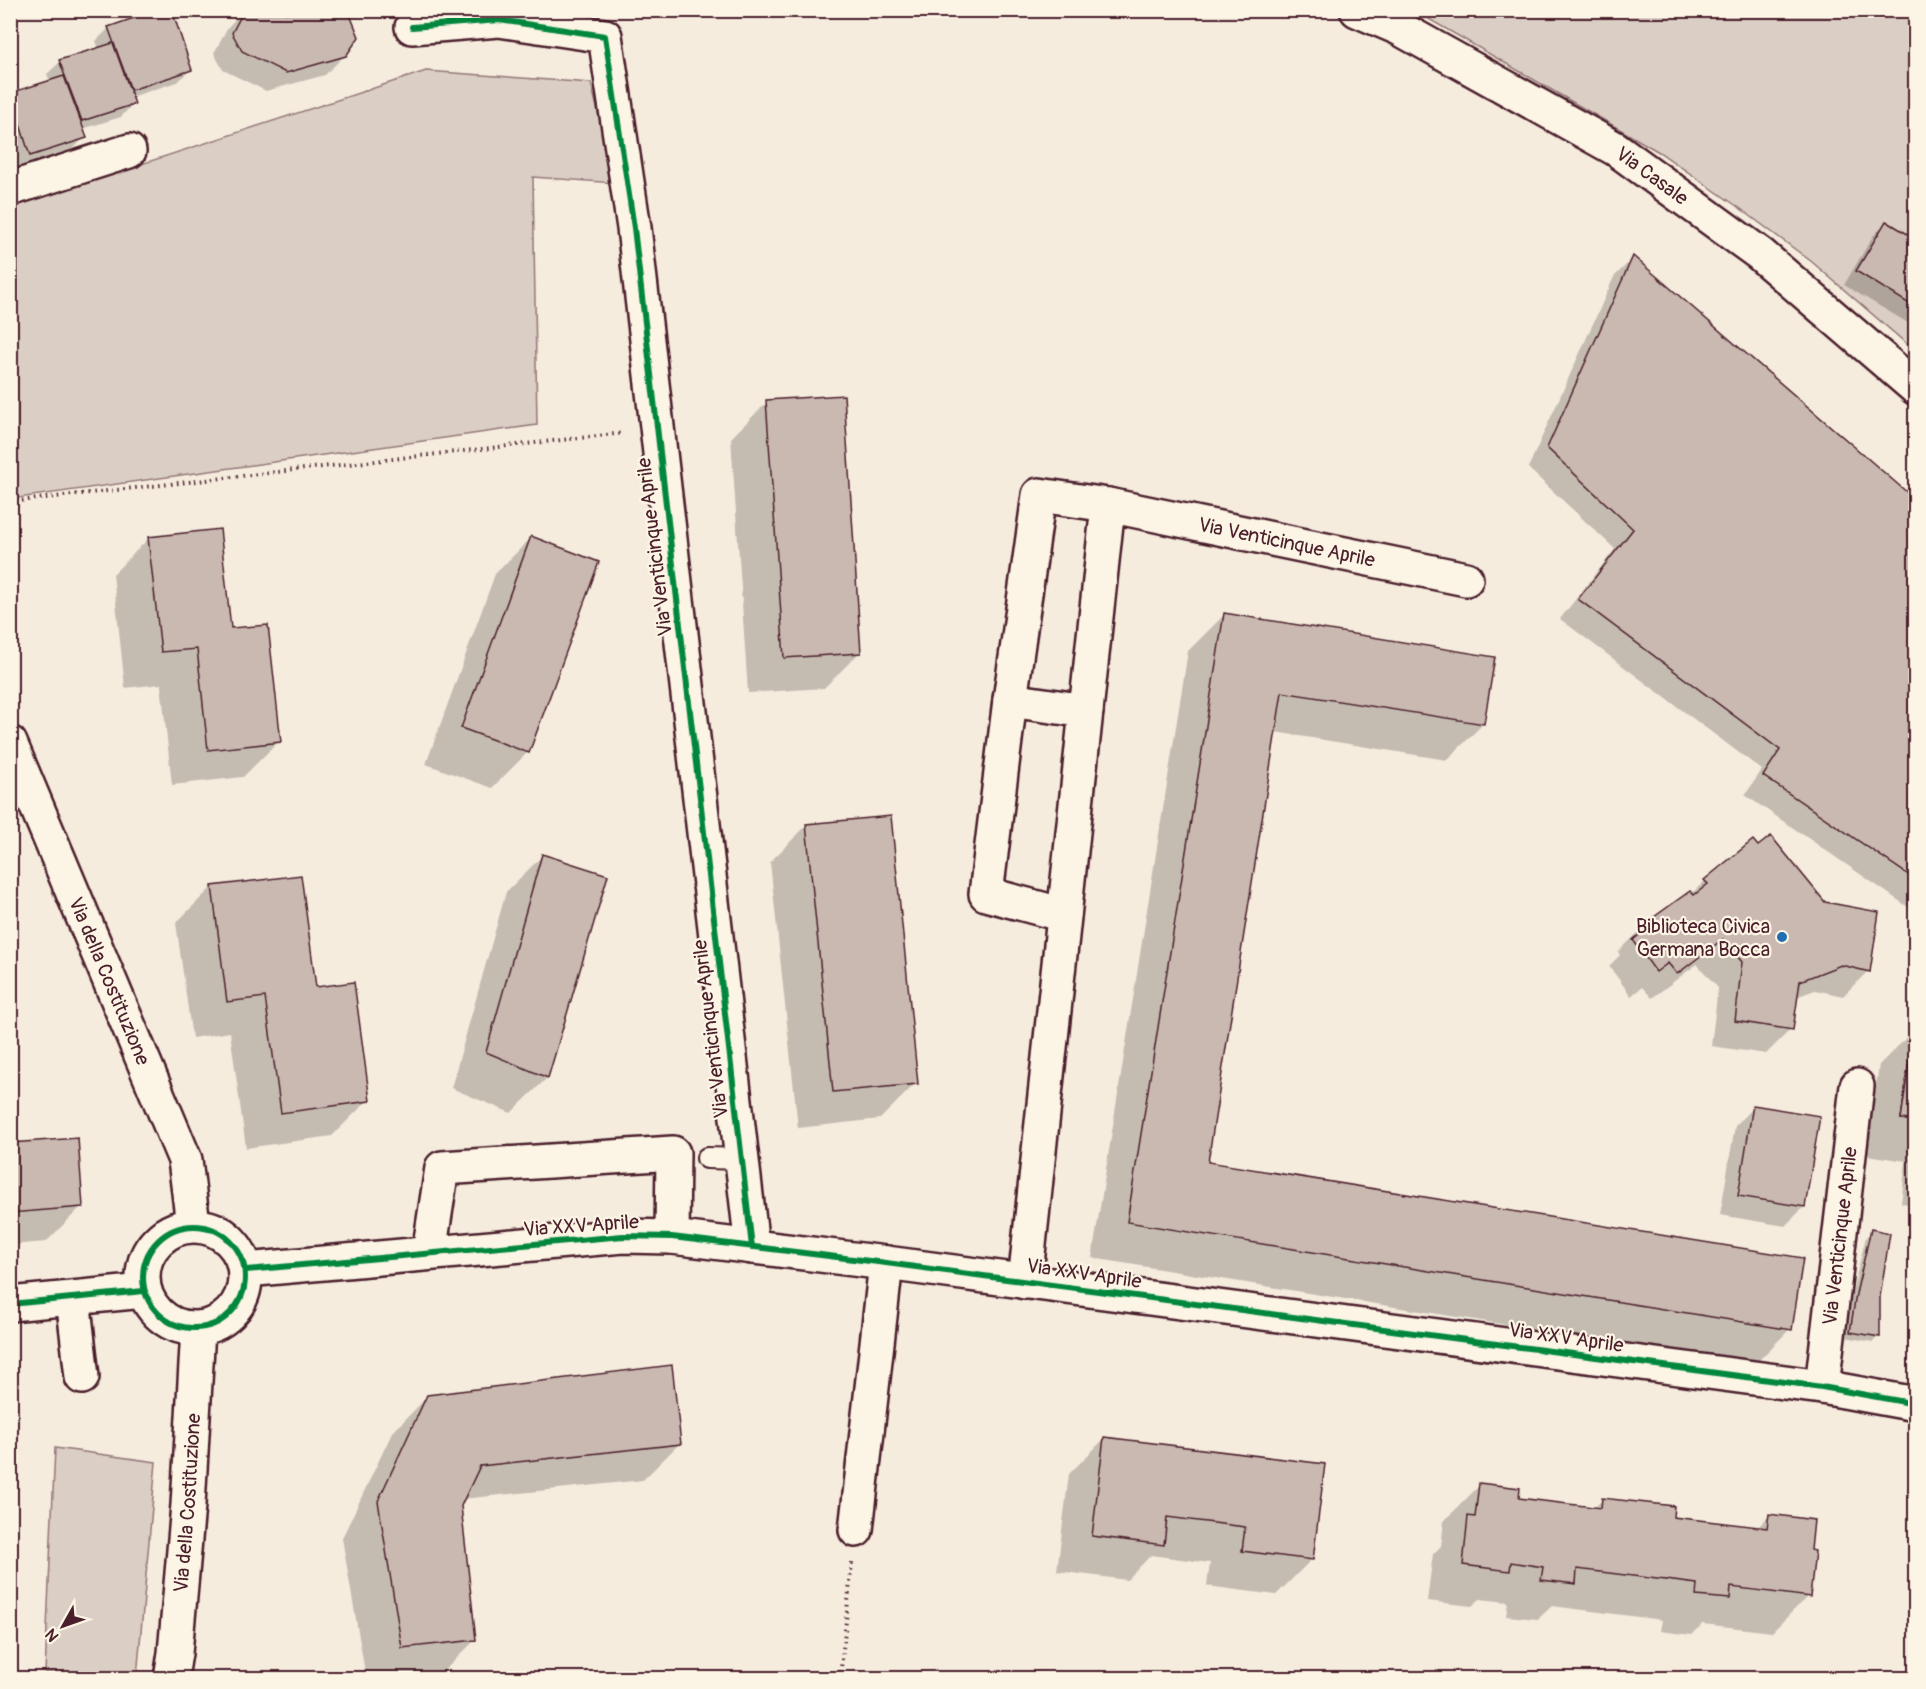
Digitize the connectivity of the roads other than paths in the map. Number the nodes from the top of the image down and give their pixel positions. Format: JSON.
{"nodes":[{"id":1,"x":1357,"y":10,"type":"edge"},
{"id":2,"x":412,"y":27,"type":"dead end"},
{"id":3,"x":129,"y":151,"type":"dead end"},
{"id":4,"x":10,"y":189,"type":"edge"},
{"id":5,"x":1916,"y":388,"type":"edge"},
{"id":6,"x":1108,"y":504,"type":"junction"},
{"id":7,"x":1466,"y":579,"type":"dead end"},
{"id":8,"x":1010,"y":700,"type":"junction"},
{"id":9,"x":1086,"y":711,"type":"junction"},
{"id":10,"x":10,"y":743,"type":"edge"},
{"id":11,"x":1064,"y":915,"type":"junction"},
{"id":12,"x":1857,"y":1086,"type":"dead end"},
{"id":13,"x":707,"y":1158,"type":"dead end"},
{"id":14,"x":741,"y":1159,"type":"junction"},
{"id":15,"x":193,"y":1224,"type":"junction"},
{"id":16,"x":672,"y":1237,"type":"junction"},
{"id":17,"x":752,"y":1246,"type":"junction"},
{"id":18,"x":429,"y":1253,"type":"junction"},
{"id":19,"x":886,"y":1263,"type":"junction"},
{"id":20,"x":246,"y":1270,"type":"junction"},
{"id":21,"x":1025,"y":1281,"type":"junction"},
{"id":22,"x":144,"y":1291,"type":"junction"},
{"id":23,"x":72,"y":1298,"type":"junction"},
{"id":24,"x":10,"y":1304,"type":"edge"},
{"id":25,"x":198,"y":1329,"type":"junction"},
{"id":26,"x":82,"y":1377,"type":"dead end"},
{"id":27,"x":1822,"y":1387,"type":"junction"},
{"id":28,"x":1916,"y":1404,"type":"edge"},
{"id":29,"x":856,"y":1530,"type":"road end"},
{"id":30,"x":171,"y":1678,"type":"edge"}],
"edges":[{"from":1,"to":5,"type":"street","name":"Via Casale"},
{"from":2,"to":14,"type":"street","name":"Via Venticinque Aprile"},
{"from":3,"to":4,"type":"street"},
{"from":6,"to":7,"type":"street","name":"Via Venticinque Aprile"},
{"from":6,"to":8,"type":"street","name":"Via Venticinque Aprile"},
{"from":6,"to":9,"type":"street"},
{"from":8,"to":9,"type":"street"},
{"from":8,"to":11,"type":"street","name":"Via Venticinque Aprile"},
{"from":9,"to":11,"type":"street"},
{"from":10,"to":15,"type":"street","name":"Via della Costituzione"},
{"from":11,"to":21,"type":"street"},
{"from":12,"to":27,"type":"street","name":"Via Venticinque Aprile"},
{"from":13,"to":14,"type":"lane"},
{"from":14,"to":17,"type":"street","name":"Via Venticinque Aprile"},
{"from":15,"to":20,"type":"street"},
{"from":15,"to":22,"type":"street"},
{"from":16,"to":17,"type":"street","name":"Via XXV Aprile"},
{"from":16,"to":18,"type":"street","name":"Via XXV Aprile"},
{"from":16,"to":18,"type":"street"},
{"from":17,"to":19,"type":"street","name":"Via XXV Aprile"},
{"from":18,"to":20,"type":"street","name":"Via XXV Aprile"},
{"from":19,"to":21,"type":"street","name":"Via XXV Aprile"},
{"from":19,"to":29,"type":"street"},
{"from":20,"to":25,"type":"street"},
{"from":21,"to":27,"type":"street","name":"Via XXV Aprile"},
{"from":22,"to":23,"type":"street"},
{"from":22,"to":25,"type":"street"},
{"from":23,"to":24,"type":"street"},
{"from":23,"to":26,"type":"street"},
{"from":25,"to":30,"type":"street","name":"Via della Costituzione"},
{"from":27,"to":28,"type":"street","name":"Via XXV Aprile"}]}
